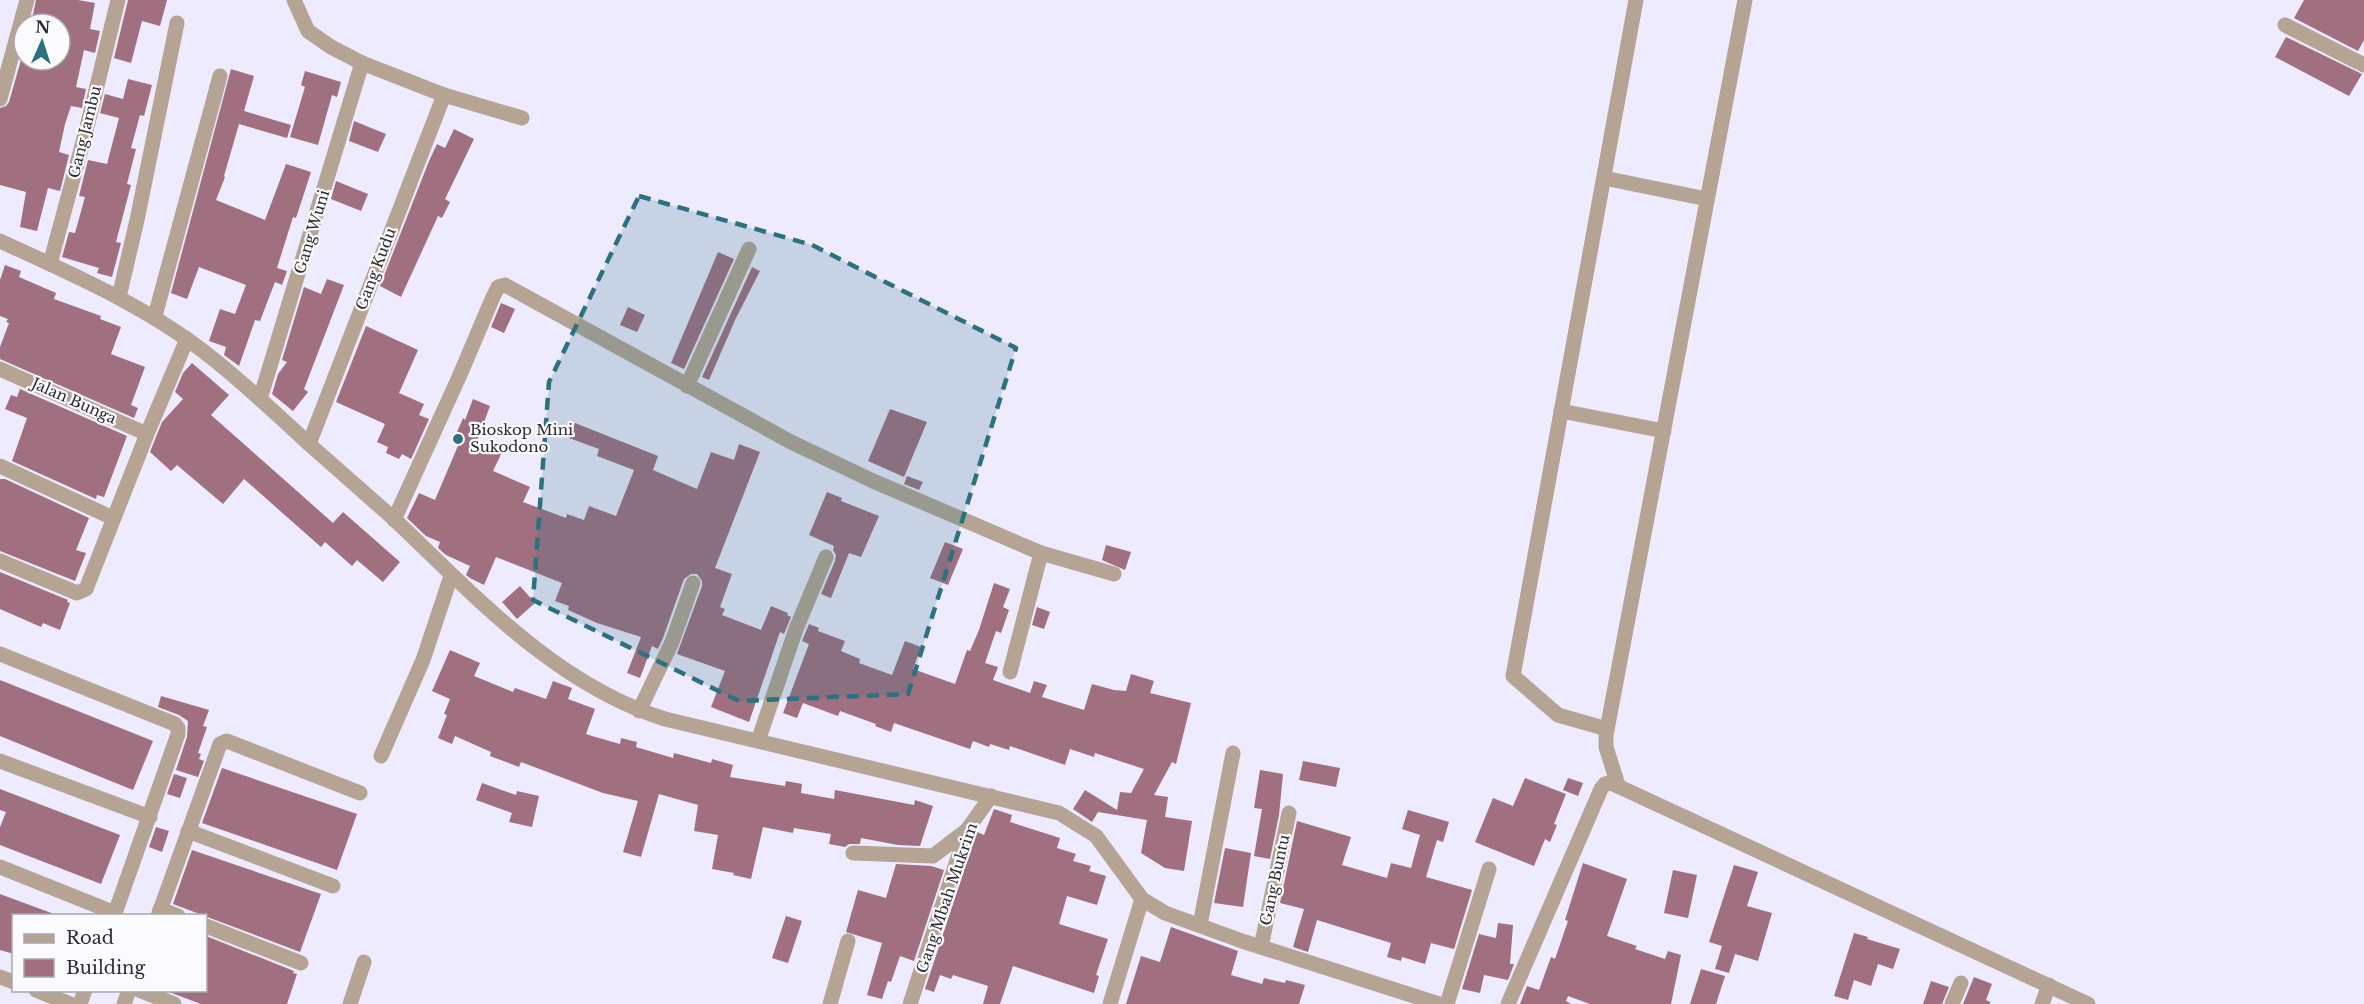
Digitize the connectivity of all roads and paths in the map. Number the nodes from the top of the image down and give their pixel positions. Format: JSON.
{"nodes":[{"id":1,"x":27,"y":0,"type":"edge"},
{"id":2,"x":118,"y":0,"type":"edge"},
{"id":3,"x":294,"y":0,"type":"edge"},
{"id":4,"x":1636,"y":0,"type":"edge"},
{"id":5,"x":1745,"y":0,"type":"edge"},
{"id":6,"x":177,"y":23,"type":"dead end"},
{"id":7,"x":2285,"y":25,"type":"dead end"},
{"id":8,"x":362,"y":63,"type":"junction"},
{"id":9,"x":2364,"y":65,"type":"edge"},
{"id":10,"x":220,"y":76,"type":"dead end"},
{"id":11,"x":444,"y":95,"type":"junction"},
{"id":12,"x":0,"y":99,"type":"edge"},
{"id":13,"x":522,"y":118,"type":"dead end"},
{"id":14,"x":1604,"y":178,"type":"junction"},
{"id":15,"x":1707,"y":199,"type":"junction"},
{"id":16,"x":0,"y":241,"type":"edge"},
{"id":17,"x":749,"y":249,"type":"dead end"},
{"id":18,"x":50,"y":264,"type":"junction"},
{"id":19,"x":119,"y":297,"type":"junction"},
{"id":20,"x":155,"y":316,"type":"junction"},
{"id":21,"x":187,"y":339,"type":"junction"},
{"id":22,"x":0,"y":369,"type":"edge"},
{"id":23,"x":687,"y":386,"type":"junction"},
{"id":24,"x":260,"y":399,"type":"junction"},
{"id":25,"x":1561,"y":411,"type":"junction"},
{"id":26,"x":1664,"y":431,"type":"junction"},
{"id":27,"x":147,"y":434,"type":"junction"},
{"id":28,"x":309,"y":444,"type":"junction"},
{"id":29,"x":0,"y":466,"type":"edge"},
{"id":30,"x":113,"y":518,"type":"junction"},
{"id":31,"x":394,"y":519,"type":"junction"},
{"id":32,"x":1041,"y":553,"type":"junction"},
{"id":33,"x":826,"y":557,"type":"dead end"},
{"id":34,"x":0,"y":561,"type":"edge"},
{"id":35,"x":1114,"y":574,"type":"dead end"},
{"id":36,"x":451,"y":576,"type":"junction"},
{"id":37,"x":693,"y":583,"type":"dead end"},
{"id":38,"x":0,"y":654,"type":"edge"},
{"id":39,"x":1010,"y":672,"type":"dead end"},
{"id":40,"x":639,"y":711,"type":"junction"},
{"id":41,"x":1607,"y":729,"type":"junction"},
{"id":42,"x":758,"y":741,"type":"junction"},
{"id":43,"x":1233,"y":753,"type":"dead end"},
{"id":44,"x":381,"y":756,"type":"dead end"},
{"id":45,"x":0,"y":761,"type":"edge"},
{"id":46,"x":1618,"y":785,"type":"junction"},
{"id":47,"x":360,"y":793,"type":"dead end"},
{"id":48,"x":991,"y":796,"type":"junction"},
{"id":49,"x":1289,"y":813,"type":"dead end"},
{"id":50,"x":150,"y":817,"type":"junction"},
{"id":51,"x":968,"y":830,"type":"junction"},
{"id":52,"x":188,"y":831,"type":"junction"},
{"id":53,"x":853,"y":853,"type":"dead end"},
{"id":54,"x":0,"y":867,"type":"edge"},
{"id":55,"x":1489,"y":869,"type":"dead end"},
{"id":56,"x":333,"y":886,"type":"dead end"},
{"id":57,"x":1146,"y":902,"type":"junction"},
{"id":58,"x":159,"y":912,"type":"edge"},
{"id":59,"x":114,"y":914,"type":"edge"},
{"id":60,"x":1200,"y":925,"type":"junction"},
{"id":61,"x":207,"y":926,"type":"edge"},
{"id":62,"x":848,"y":941,"type":"dead end"},
{"id":63,"x":1261,"y":947,"type":"junction"},
{"id":64,"x":364,"y":962,"type":"dead end"},
{"id":65,"x":301,"y":963,"type":"dead end"},
{"id":66,"x":1961,"y":983,"type":"dead end"},
{"id":67,"x":2049,"y":985,"type":"junction"},
{"id":68,"x":41,"y":992,"type":"edge"},
{"id":69,"x":144,"y":992,"type":"edge"},
{"id":70,"x":70,"y":1004,"type":"edge"},
{"id":71,"x":174,"y":1004,"type":"edge"},
{"id":72,"x":350,"y":1004,"type":"edge"},
{"id":73,"x":830,"y":1004,"type":"edge"},
{"id":74,"x":910,"y":1004,"type":"edge"},
{"id":75,"x":1110,"y":1004,"type":"edge"},
{"id":76,"x":1439,"y":1004,"type":"edge"},
{"id":77,"x":1447,"y":1004,"type":"edge"},
{"id":78,"x":1508,"y":1004,"type":"edge"},
{"id":79,"x":1952,"y":1004,"type":"edge"},
{"id":80,"x":2042,"y":1004,"type":"edge"},
{"id":81,"x":2088,"y":1004,"type":"edge"}],
"edges":[{"from":1,"to":12,"type":"street"},
{"from":2,"to":18,"type":"street","name":"Gang Jambu"},
{"from":3,"to":8,"type":"street"},
{"from":4,"to":14,"type":"street"},
{"from":5,"to":15,"type":"street"},
{"from":6,"to":19,"type":"street"},
{"from":7,"to":9,"type":"street"},
{"from":8,"to":11,"type":"street"},
{"from":8,"to":24,"type":"street","name":"Gang Wuni"},
{"from":10,"to":20,"type":"street"},
{"from":11,"to":13,"type":"street"},
{"from":11,"to":28,"type":"street","name":"Gang Kudu"},
{"from":14,"to":15,"type":"street"},
{"from":14,"to":25,"type":"street"},
{"from":15,"to":26,"type":"street"},
{"from":16,"to":18,"type":"street"},
{"from":17,"to":23,"type":"street"},
{"from":18,"to":19,"type":"street"},
{"from":19,"to":20,"type":"street"},
{"from":20,"to":21,"type":"street"},
{"from":21,"to":24,"type":"street"},
{"from":21,"to":27,"type":"street"},
{"from":22,"to":27,"type":"street","name":"Jalan Bunga"},
{"from":23,"to":31,"type":"street"},
{"from":23,"to":32,"type":"street"},
{"from":24,"to":28,"type":"street"},
{"from":25,"to":26,"type":"street"},
{"from":25,"to":41,"type":"street"},
{"from":26,"to":41,"type":"street"},
{"from":27,"to":30,"type":"street"},
{"from":28,"to":31,"type":"street"},
{"from":29,"to":30,"type":"street"},
{"from":30,"to":34,"type":"street"},
{"from":31,"to":36,"type":"street"},
{"from":32,"to":35,"type":"street"},
{"from":32,"to":39,"type":"street"},
{"from":33,"to":42,"type":"street"},
{"from":36,"to":40,"type":"street"},
{"from":36,"to":44,"type":"street"},
{"from":37,"to":40,"type":"street"},
{"from":38,"to":50,"type":"street"},
{"from":40,"to":42,"type":"street"},
{"from":41,"to":46,"type":"street"},
{"from":42,"to":48,"type":"street"},
{"from":43,"to":60,"type":"street"},
{"from":45,"to":50,"type":"street"},
{"from":46,"to":67,"type":"street"},
{"from":46,"to":78,"type":"street"},
{"from":47,"to":52,"type":"street"},
{"from":48,"to":51,"type":"street","name":"Gang Mbah Mukrim"},
{"from":48,"to":57,"type":"street"},
{"from":49,"to":63,"type":"street","name":"Gang Buntu"},
{"from":50,"to":59,"type":"street"},
{"from":51,"to":53,"type":"street"},
{"from":51,"to":74,"type":"street","name":"Gang Mbah Mukrim"},
{"from":52,"to":56,"type":"street"},
{"from":52,"to":58,"type":"street"},
{"from":54,"to":59,"type":"street"},
{"from":55,"to":77,"type":"street"},
{"from":57,"to":60,"type":"street"},
{"from":57,"to":75,"type":"street"},
{"from":60,"to":63,"type":"street"},
{"from":61,"to":65,"type":"street"},
{"from":62,"to":73,"type":"street"},
{"from":63,"to":76,"type":"street"},
{"from":64,"to":72,"type":"street"},
{"from":66,"to":79,"type":"street"},
{"from":67,"to":80,"type":"street"},
{"from":67,"to":81,"type":"street"},
{"from":68,"to":70,"type":"street"},
{"from":69,"to":71,"type":"street"}]}
